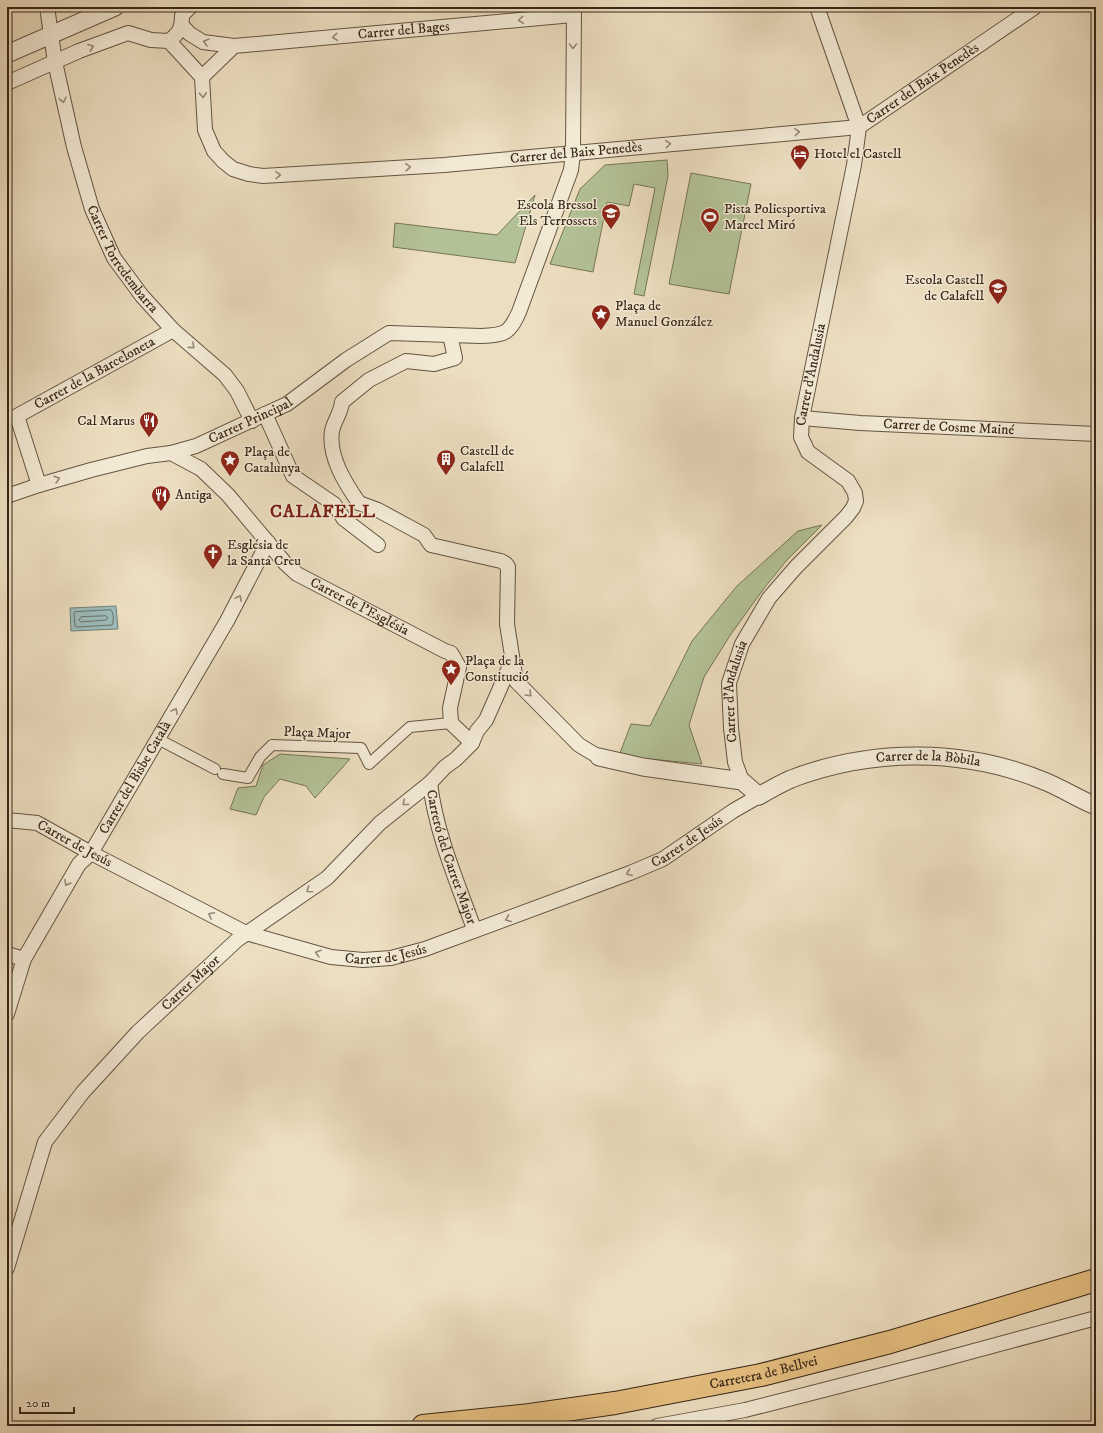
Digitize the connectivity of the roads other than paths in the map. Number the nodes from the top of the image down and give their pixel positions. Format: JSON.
{"nodes":[{"id":1,"x":47,"y":7,"type":"edge"},
{"id":2,"x":115,"y":7,"type":"edge"},
{"id":3,"x":818,"y":7,"type":"edge"},
{"id":4,"x":1034,"y":7,"type":"edge"},
{"id":5,"x":574,"y":11,"type":"edge"},
{"id":6,"x":183,"y":14,"type":"edge"},
{"id":7,"x":51,"y":34,"type":"junction"},
{"id":8,"x":169,"y":41,"type":"junction"},
{"id":9,"x":234,"y":46,"type":"junction"},
{"id":10,"x":7,"y":54,"type":"edge"},
{"id":11,"x":55,"y":62,"type":"junction"},
{"id":12,"x":202,"y":77,"type":"junction"},
{"id":13,"x":7,"y":83,"type":"edge"},
{"id":14,"x":859,"y":126,"type":"junction"},
{"id":15,"x":573,"y":153,"type":"junction"},
{"id":16,"x":173,"y":330,"type":"junction"},
{"id":17,"x":450,"y":335,"type":"junction"},
{"id":18,"x":265,"y":414,"type":"junction"},
{"id":19,"x":802,"y":418,"type":"junction"},
{"id":20,"x":252,"y":421,"type":"junction"},
{"id":21,"x":1096,"y":434,"type":"edge"},
{"id":22,"x":171,"y":453,"type":"junction"},
{"id":23,"x":39,"y":485,"type":"junction"},
{"id":24,"x":7,"y":496,"type":"edge"},
{"id":25,"x":359,"y":503,"type":"junction"},
{"id":26,"x":344,"y":519,"type":"junction"},
{"id":27,"x":268,"y":542,"type":"junction"},
{"id":28,"x":378,"y":545,"type":"dead end"},
{"id":29,"x":512,"y":661,"type":"junction"},
{"id":30,"x":452,"y":723,"type":"junction"},
{"id":31,"x":158,"y":739,"type":"junction"},
{"id":32,"x":472,"y":743,"type":"junction"},
{"id":33,"x":599,"y":757,"type":"joint"},
{"id":34,"x":742,"y":781,"type":"junction"},
{"id":35,"x":430,"y":783,"type":"junction"},
{"id":36,"x":759,"y":796,"type":"junction"},
{"id":37,"x":1096,"y":806,"type":"edge"},
{"id":38,"x":7,"y":820,"type":"edge"},
{"id":39,"x":91,"y":853,"type":"junction"},
{"id":40,"x":473,"y":931,"type":"junction"},
{"id":41,"x":246,"y":933,"type":"junction"},
{"id":42,"x":7,"y":954,"type":"edge"},
{"id":43,"x":24,"y":958,"type":"junction"},
{"id":44,"x":7,"y":1014,"type":"edge"},
{"id":45,"x":7,"y":1268,"type":"edge"},
{"id":46,"x":1096,"y":1280,"type":"edge"},
{"id":47,"x":1096,"y":1318,"type":"edge"},
{"id":48,"x":423,"y":1426,"type":"edge"},
{"id":49,"x":657,"y":1426,"type":"edge"}],
"edges":[{"from":1,"to":7,"type":"street","name":"Carrer Torredembarra"},
{"from":2,"to":7,"type":"street"},
{"from":3,"to":14,"type":"street","name":"Carrer d'Andalusia"},
{"from":4,"to":14,"type":"street","name":"Carrer del Baix Penedès"},
{"from":5,"to":9,"type":"street","name":"Carrer del Bages","one_way":true},
{"from":5,"to":15,"type":"street","name":"Carrer Principal","one_way":true},
{"from":6,"to":8,"type":"street"},
{"from":9,"to":6,"type":"street","name":"Carrer del Bages","one_way":true},
{"from":7,"to":10,"type":"street"},
{"from":7,"to":11,"type":"street","name":"Carrer Torredembarra"},
{"from":11,"to":8,"type":"street","one_way":true},
{"from":8,"to":12,"type":"street"},
{"from":9,"to":12,"type":"street"},
{"from":11,"to":13,"type":"street"},
{"from":11,"to":16,"type":"street","name":"Carrer Torredembarra","one_way":true},
{"from":12,"to":15,"type":"street","name":"Carrer del Baix Penedès","one_way":true},
{"from":15,"to":14,"type":"street","name":"Carrer del Baix Penedès","one_way":true},
{"from":14,"to":19,"type":"street","name":"Carrer d'Andalusia"},
{"from":15,"to":17,"type":"street","name":"Carrer Principal"},
{"from":16,"to":20,"type":"street","name":"Carrer Torredembarra","one_way":true},
{"from":16,"to":23,"type":"street","name":"Carrer de la Barceloneta"},
{"from":17,"to":18,"type":"street","name":"Carrer Principal"},
{"from":17,"to":25,"type":"street"},
{"from":18,"to":20,"type":"street","name":"Carrer Principal"},
{"from":18,"to":26,"type":"street"},
{"from":19,"to":21,"type":"street","name":"Carrer de Cosme Mainé"},
{"from":19,"to":34,"type":"street","name":"Carrer d'Andalusia"},
{"from":20,"to":22,"type":"street","name":"Carrer Principal"},
{"from":23,"to":22,"type":"street","name":"Carrer Principal","one_way":true},
{"from":22,"to":27,"type":"street","name":"Carrer de l'Església"},
{"from":23,"to":24,"type":"street","name":"Carrer Principal"},
{"from":25,"to":26,"type":"street"},
{"from":25,"to":29,"type":"street"},
{"from":26,"to":28,"type":"street"},
{"from":27,"to":30,"type":"street","name":"Carrer de l'Església"},
{"from":31,"to":27,"type":"street","name":"Carrer del Bisbe Català","one_way":true},
{"from":29,"to":32,"type":"street"},
{"from":29,"to":33,"type":"street","one_way":true},
{"from":30,"to":31,"type":"street","name":"Plaça Major"},
{"from":30,"to":32,"type":"street"},
{"from":31,"to":39,"type":"street","name":"Carrer del Bisbe Català"},
{"from":32,"to":35,"type":"street","name":"Carrer Major"},
{"from":33,"to":34,"type":"street"},
{"from":34,"to":36,"type":"street"},
{"from":35,"to":40,"type":"street","name":"Carreró del Carrer Major"},
{"from":35,"to":41,"type":"street","name":"Carrer Major","one_way":true},
{"from":36,"to":37,"type":"street","name":"Carrer de la Bòbila"},
{"from":36,"to":40,"type":"street","name":"Carrer de Jesús","one_way":true},
{"from":38,"to":39,"type":"street","name":"Carrer de Jesús"},
{"from":41,"to":39,"type":"street","name":"Carrer de Jesús","one_way":true},
{"from":39,"to":43,"type":"street","name":"Carrer del Bisbe Català","one_way":true},
{"from":40,"to":41,"type":"street","name":"Carrer de Jesús","one_way":true},
{"from":41,"to":45,"type":"street","name":"Carrer Major"},
{"from":42,"to":43,"type":"street"},
{"from":43,"to":44,"type":"street","name":"Carrer del Bisbe Català"},
{"from":46,"to":48,"type":"main road","name":"Carretera de Bellvei"},
{"from":47,"to":49,"type":"street"}]}
